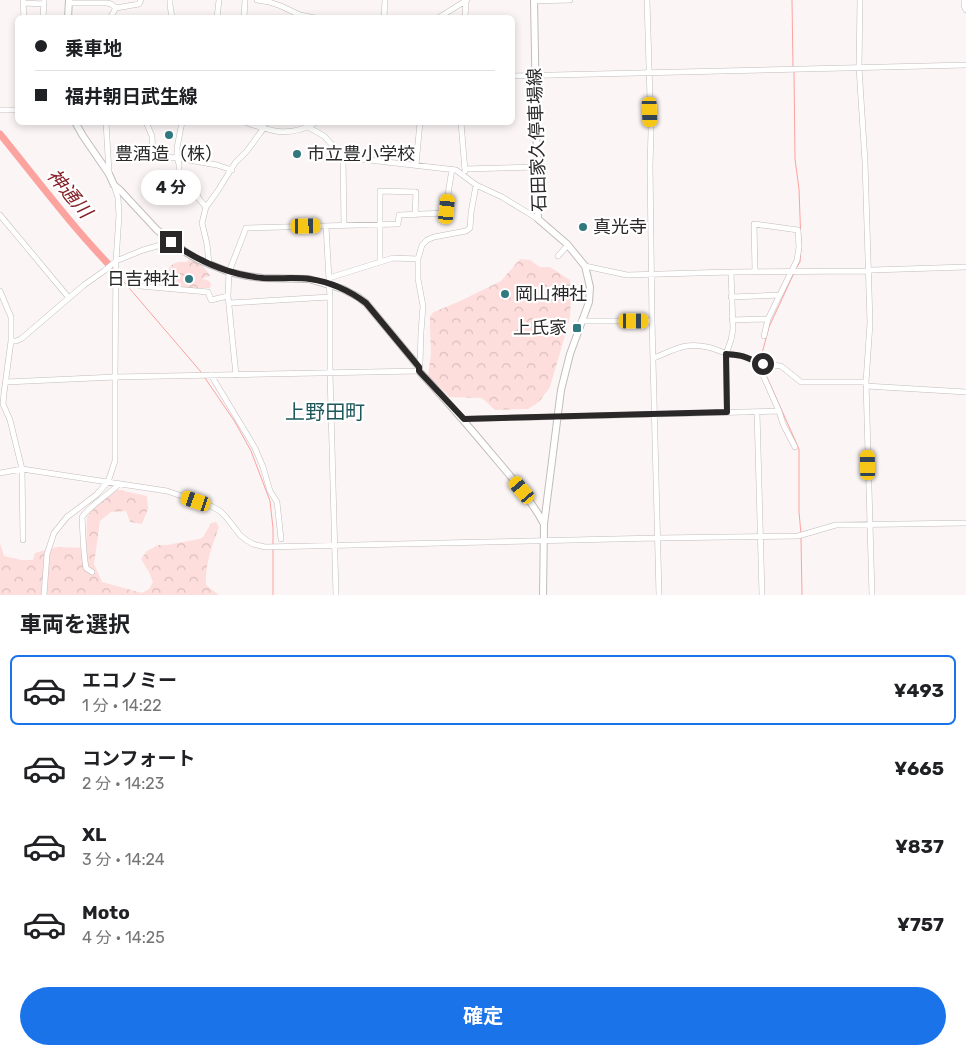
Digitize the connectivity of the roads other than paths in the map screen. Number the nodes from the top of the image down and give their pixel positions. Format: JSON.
{"nodes":[{"id":1,"x":141,"y":0,"type":"edge"},
{"id":2,"x":170,"y":0,"type":"edge"},
{"id":3,"x":219,"y":0,"type":"edge"},
{"id":4,"x":245,"y":0,"type":"edge"},
{"id":5,"x":257,"y":0,"type":"edge"},
{"id":6,"x":385,"y":0,"type":"edge"},
{"id":7,"x":466,"y":0,"type":"edge"},
{"id":8,"x":534,"y":0,"type":"edge"},
{"id":9,"x":570,"y":0,"type":"edge"},
{"id":10,"x":648,"y":0,"type":"edge"},
{"id":11,"x":860,"y":0,"type":"edge"},
{"id":12,"x":964,"y":0,"type":"edge"},
{"id":13,"x":269,"y":1,"type":"edge"},
{"id":14,"x":23,"y":2,"type":"edge"},
{"id":15,"x":44,"y":2,"type":"edge"},
{"id":16,"x":69,"y":2,"type":"edge"},
{"id":17,"x":116,"y":8,"type":"junction"},
{"id":18,"x":966,"y":10,"type":"edge"},
{"id":19,"x":290,"y":11,"type":"junction"},
{"id":20,"x":24,"y":15,"type":"edge"},
{"id":21,"x":43,"y":15,"type":"edge"},
{"id":22,"x":68,"y":15,"type":"edge"},
{"id":23,"x":112,"y":15,"type":"edge"},
{"id":24,"x":172,"y":15,"type":"edge"},
{"id":25,"x":217,"y":15,"type":"edge"},
{"id":26,"x":244,"y":15,"type":"edge"},
{"id":27,"x":292,"y":15,"type":"edge"},
{"id":28,"x":300,"y":15,"type":"edge"},
{"id":29,"x":384,"y":15,"type":"edge"},
{"id":30,"x":443,"y":15,"type":"edge"},
{"id":31,"x":465,"y":15,"type":"edge"},
{"id":32,"x":966,"y":64,"type":"edge"},
{"id":33,"x":859,"y":67,"type":"junction"},
{"id":34,"x":649,"y":72,"type":"junction"},
{"id":35,"x":535,"y":75,"type":"junction"},
{"id":36,"x":515,"y":76,"type":"edge"},
{"id":37,"x":0,"y":110,"type":"edge"},
{"id":38,"x":15,"y":110,"type":"edge"},
{"id":39,"x":76,"y":125,"type":"edge"},
{"id":40,"x":106,"y":125,"type":"edge"},
{"id":41,"x":147,"y":125,"type":"edge"},
{"id":42,"x":181,"y":125,"type":"edge"},
{"id":43,"x":312,"y":125,"type":"edge"},
{"id":44,"x":420,"y":125,"type":"edge"},
{"id":45,"x":461,"y":125,"type":"edge"},
{"id":46,"x":264,"y":126,"type":"edge"},
{"id":47,"x":308,"y":127,"type":"junction"},
{"id":48,"x":343,"y":157,"type":"junction"},
{"id":49,"x":177,"y":158,"type":"junction"},
{"id":50,"x":416,"y":165,"type":"junction"},
{"id":51,"x":538,"y":167,"type":"junction"},
{"id":52,"x":464,"y":168,"type":"junction"},
{"id":53,"x":452,"y":169,"type":"junction"},
{"id":54,"x":232,"y":170,"type":"junction"},
{"id":55,"x":109,"y":174,"type":"junction"},
{"id":56,"x":465,"y":176,"type":"junction"},
{"id":57,"x":114,"y":185,"type":"junction"},
{"id":58,"x":476,"y":185,"type":"junction"},
{"id":59,"x":206,"y":207,"type":"junction"},
{"id":60,"x":415,"y":214,"type":"junction"},
{"id":61,"x":0,"y":215,"type":"edge"},
{"id":62,"x":538,"y":219,"type":"junction"},
{"id":63,"x":379,"y":224,"type":"junction"},
{"id":64,"x":344,"y":225,"type":"junction"},
{"id":65,"x":326,"y":226,"type":"junction"},
{"id":66,"x":171,"y":242,"type":"junction"},
{"id":67,"x":568,"y":245,"type":"junction"},
{"id":68,"x":558,"y":256,"type":"dead end"},
{"id":69,"x":418,"y":258,"type":"junction"},
{"id":70,"x":116,"y":260,"type":"junction"},
{"id":71,"x":380,"y":262,"type":"junction"},
{"id":72,"x":209,"y":264,"type":"junction"},
{"id":73,"x":585,"y":266,"type":"junction"},
{"id":74,"x":966,"y":267,"type":"edge"},
{"id":75,"x":755,"y":270,"type":"dead end"},
{"id":76,"x":869,"y":271,"type":"junction"},
{"id":77,"x":229,"y":272,"type":"junction"},
{"id":78,"x":731,"y":272,"type":"junction"},
{"id":79,"x":792,"y":272,"type":"junction"},
{"id":80,"x":652,"y":274,"type":"junction"},
{"id":81,"x":329,"y":281,"type":"junction"},
{"id":82,"x":140,"y":286,"type":"dead end"},
{"id":83,"x":0,"y":291,"type":"edge"},
{"id":84,"x":780,"y":295,"type":"junction"},
{"id":85,"x":228,"y":296,"type":"junction"},
{"id":86,"x":330,"y":297,"type":"junction"},
{"id":87,"x":731,"y":297,"type":"junction"},
{"id":88,"x":69,"y":298,"type":"junction"},
{"id":89,"x":229,"y":303,"type":"junction"},
{"id":90,"x":768,"y":319,"type":"junction"},
{"id":91,"x":732,"y":320,"type":"junction"},
{"id":92,"x":581,"y":321,"type":"junction"},
{"id":93,"x":652,"y":321,"type":"junction"},
{"id":94,"x":764,"y":336,"type":"dead end"},
{"id":95,"x":11,"y":341,"type":"junction"},
{"id":96,"x":726,"y":354,"type":"junction"},
{"id":97,"x":654,"y":358,"type":"junction"},
{"id":98,"x":760,"y":364,"type":"junction"},
{"id":99,"x":419,"y":369,"type":"junction"},
{"id":100,"x":330,"y":373,"type":"junction"},
{"id":101,"x":209,"y":375,"type":"junction"},
{"id":102,"x":236,"y":375,"type":"junction"},
{"id":103,"x":114,"y":378,"type":"junction"},
{"id":104,"x":6,"y":382,"type":"junction"},
{"id":105,"x":866,"y":384,"type":"junction"},
{"id":106,"x":966,"y":392,"type":"edge"},
{"id":107,"x":779,"y":411,"type":"junction"},
{"id":108,"x":727,"y":412,"type":"junction"},
{"id":109,"x":757,"y":412,"type":"junction"},
{"id":110,"x":655,"y":414,"type":"junction"},
{"id":111,"x":557,"y":416,"type":"junction"},
{"id":112,"x":464,"y":419,"type":"junction"},
{"id":113,"x":795,"y":446,"type":"dead end"},
{"id":114,"x":22,"y":469,"type":"junction"},
{"id":115,"x":0,"y":473,"type":"edge"},
{"id":116,"x":108,"y":482,"type":"junction"},
{"id":117,"x":119,"y":484,"type":"junction"},
{"id":118,"x":966,"y":522,"type":"edge"},
{"id":119,"x":544,"y":524,"type":"junction"},
{"id":120,"x":870,"y":525,"type":"junction"},
{"id":121,"x":760,"y":536,"type":"junction"},
{"id":122,"x":658,"y":538,"type":"junction"},
{"id":123,"x":281,"y":539,"type":"dead end"},
{"id":124,"x":23,"y":540,"type":"dead end"},
{"id":125,"x":545,"y":540,"type":"junction"},
{"id":126,"x":334,"y":546,"type":"junction"},
{"id":127,"x":92,"y":572,"type":"dead end"},
{"id":128,"x":44,"y":595,"type":"edge"},
{"id":129,"x":336,"y":595,"type":"edge"},
{"id":130,"x":543,"y":595,"type":"edge"},
{"id":131,"x":659,"y":595,"type":"edge"},
{"id":132,"x":762,"y":595,"type":"edge"},
{"id":133,"x":872,"y":595,"type":"edge"}],
"edges":[{"from":1,"to":17,"type":"street"},
{"from":2,"to":24,"type":"street"},
{"from":3,"to":25,"type":"street"},
{"from":4,"to":26,"type":"street"},
{"from":5,"to":13,"type":"street"},
{"from":6,"to":29,"type":"street"},
{"from":7,"to":30,"type":"street"},
{"from":7,"to":31,"type":"street"},
{"from":8,"to":9,"type":"street"},
{"from":8,"to":35,"type":"main road","name":"石田家久停車場線"},
{"from":10,"to":34,"type":"street"},
{"from":11,"to":33,"type":"street"},
{"from":12,"to":18,"type":"street"},
{"from":13,"to":19,"type":"street"},
{"from":14,"to":15,"type":"street"},
{"from":14,"to":20,"type":"street"},
{"from":15,"to":21,"type":"street"},
{"from":16,"to":17,"type":"street"},
{"from":16,"to":22,"type":"main road"},
{"from":17,"to":23,"type":"street"},
{"from":19,"to":27,"type":"street"},
{"from":19,"to":28,"type":"street"},
{"from":32,"to":33,"type":"street"},
{"from":33,"to":34,"type":"street"},
{"from":33,"to":76,"type":"street"},
{"from":34,"to":35,"type":"street"},
{"from":34,"to":80,"type":"street"},
{"from":35,"to":36,"type":"street"},
{"from":35,"to":51,"type":"main road","name":"石田家久停車場線"},
{"from":37,"to":38,"type":"street"},
{"from":39,"to":55,"type":"main road"},
{"from":40,"to":55,"type":"street"},
{"from":41,"to":49,"type":"street"},
{"from":42,"to":49,"type":"street"},
{"from":43,"to":47,"type":"street"},
{"from":44,"to":50,"type":"street"},
{"from":45,"to":52,"type":"street"},
{"from":46,"to":47,"type":"street"},
{"from":46,"to":54,"type":"street"},
{"from":47,"to":48,"type":"street"},
{"from":48,"to":50,"type":"street"},
{"from":48,"to":64,"type":"street"},
{"from":49,"to":54,"type":"street"},
{"from":49,"to":59,"type":"street"},
{"from":50,"to":53,"type":"street"},
{"from":51,"to":52,"type":"street"},
{"from":51,"to":62,"type":"main road","name":"石田家久停車場線"},
{"from":52,"to":56,"type":"street"},
{"from":53,"to":56,"type":"street"},
{"from":53,"to":60,"type":"street"},
{"from":54,"to":59,"type":"street"},
{"from":55,"to":57,"type":"main road"},
{"from":56,"to":58,"type":"street"},
{"from":57,"to":66,"type":"main road"},
{"from":57,"to":70,"type":"street"},
{"from":58,"to":62,"type":"street"},
{"from":58,"to":69,"type":"street"},
{"from":59,"to":72,"type":"street"},
{"from":60,"to":63,"type":"street"},
{"from":60,"to":63,"type":"street"},
{"from":61,"to":88,"type":"street"},
{"from":62,"to":67,"type":"main road","name":"石田家久停車場線"},
{"from":63,"to":64,"type":"street"},
{"from":63,"to":71,"type":"street"},
{"from":64,"to":65,"type":"street"},
{"from":65,"to":77,"type":"street"},
{"from":65,"to":81,"type":"street"},
{"from":66,"to":70,"type":"street"},
{"from":66,"to":72,"type":"main road"},
{"from":67,"to":68,"type":"street"},
{"from":67,"to":73,"type":"main road","name":"石田家久停車場線"},
{"from":69,"to":71,"type":"street"},
{"from":69,"to":99,"type":"street"},
{"from":70,"to":88,"type":"street"},
{"from":70,"to":103,"type":"street"},
{"from":71,"to":81,"type":"street"},
{"from":72,"to":77,"type":"main road"},
{"from":73,"to":80,"type":"street"},
{"from":73,"to":92,"type":"main road","name":"石田家久停車場線"},
{"from":74,"to":76,"type":"street"},
{"from":75,"to":79,"type":"street"},
{"from":76,"to":79,"type":"street"},
{"from":76,"to":105,"type":"street"},
{"from":77,"to":81,"type":"main road"},
{"from":77,"to":85,"type":"street"},
{"from":78,"to":79,"type":"street"},
{"from":78,"to":80,"type":"street"},
{"from":78,"to":87,"type":"street"},
{"from":79,"to":84,"type":"street"},
{"from":80,"to":93,"type":"street"},
{"from":81,"to":86,"type":"street"},
{"from":81,"to":99,"type":"main road"},
{"from":82,"to":85,"type":"street"},
{"from":83,"to":95,"type":"street"},
{"from":84,"to":87,"type":"street"},
{"from":84,"to":90,"type":"street"},
{"from":85,"to":89,"type":"street"},
{"from":86,"to":89,"type":"street"},
{"from":86,"to":100,"type":"street"},
{"from":87,"to":91,"type":"street"},
{"from":88,"to":95,"type":"street"},
{"from":89,"to":102,"type":"street"},
{"from":90,"to":91,"type":"street"},
{"from":90,"to":94,"type":"street"},
{"from":91,"to":96,"type":"street"},
{"from":92,"to":93,"type":"street"},
{"from":92,"to":111,"type":"main road","name":"石田家久停車場線"},
{"from":93,"to":97,"type":"street"},
{"from":95,"to":104,"type":"street"},
{"from":96,"to":97,"type":"street"},
{"from":96,"to":98,"type":"street"},
{"from":96,"to":108,"type":"street"},
{"from":97,"to":110,"type":"street"},
{"from":98,"to":105,"type":"street"},
{"from":98,"to":107,"type":"street"},
{"from":99,"to":100,"type":"street"},
{"from":99,"to":112,"type":"main road"},
{"from":100,"to":102,"type":"street"},
{"from":100,"to":126,"type":"street"},
{"from":101,"to":102,"type":"street"},
{"from":101,"to":103,"type":"street"},
{"from":101,"to":123,"type":"street"},
{"from":103,"to":104,"type":"street"},
{"from":103,"to":116,"type":"street"},
{"from":104,"to":114,"type":"street"},
{"from":105,"to":106,"type":"street"},
{"from":105,"to":120,"type":"street"},
{"from":107,"to":109,"type":"street"},
{"from":107,"to":113,"type":"street"},
{"from":108,"to":109,"type":"street"},
{"from":108,"to":110,"type":"street"},
{"from":109,"to":121,"type":"street"},
{"from":110,"to":111,"type":"street"},
{"from":110,"to":122,"type":"street"},
{"from":111,"to":112,"type":"street"},
{"from":111,"to":119,"type":"main road","name":"石田家久停車場線"},
{"from":112,"to":119,"type":"main road"},
{"from":114,"to":115,"type":"street"},
{"from":114,"to":116,"type":"street"},
{"from":114,"to":124,"type":"street"},
{"from":116,"to":117,"type":"street"},
{"from":116,"to":128,"type":"street"},
{"from":117,"to":126,"type":"street"},
{"from":117,"to":127,"type":"street"},
{"from":118,"to":120,"type":"street"},
{"from":119,"to":125,"type":"main road","name":"石田家久停車場線"},
{"from":120,"to":121,"type":"street"},
{"from":120,"to":133,"type":"street"},
{"from":121,"to":122,"type":"street"},
{"from":121,"to":132,"type":"street"},
{"from":122,"to":125,"type":"street"},
{"from":122,"to":131,"type":"street"},
{"from":125,"to":126,"type":"street"},
{"from":125,"to":130,"type":"main road","name":"石田家久停車場線"},
{"from":126,"to":129,"type":"street"}]}
